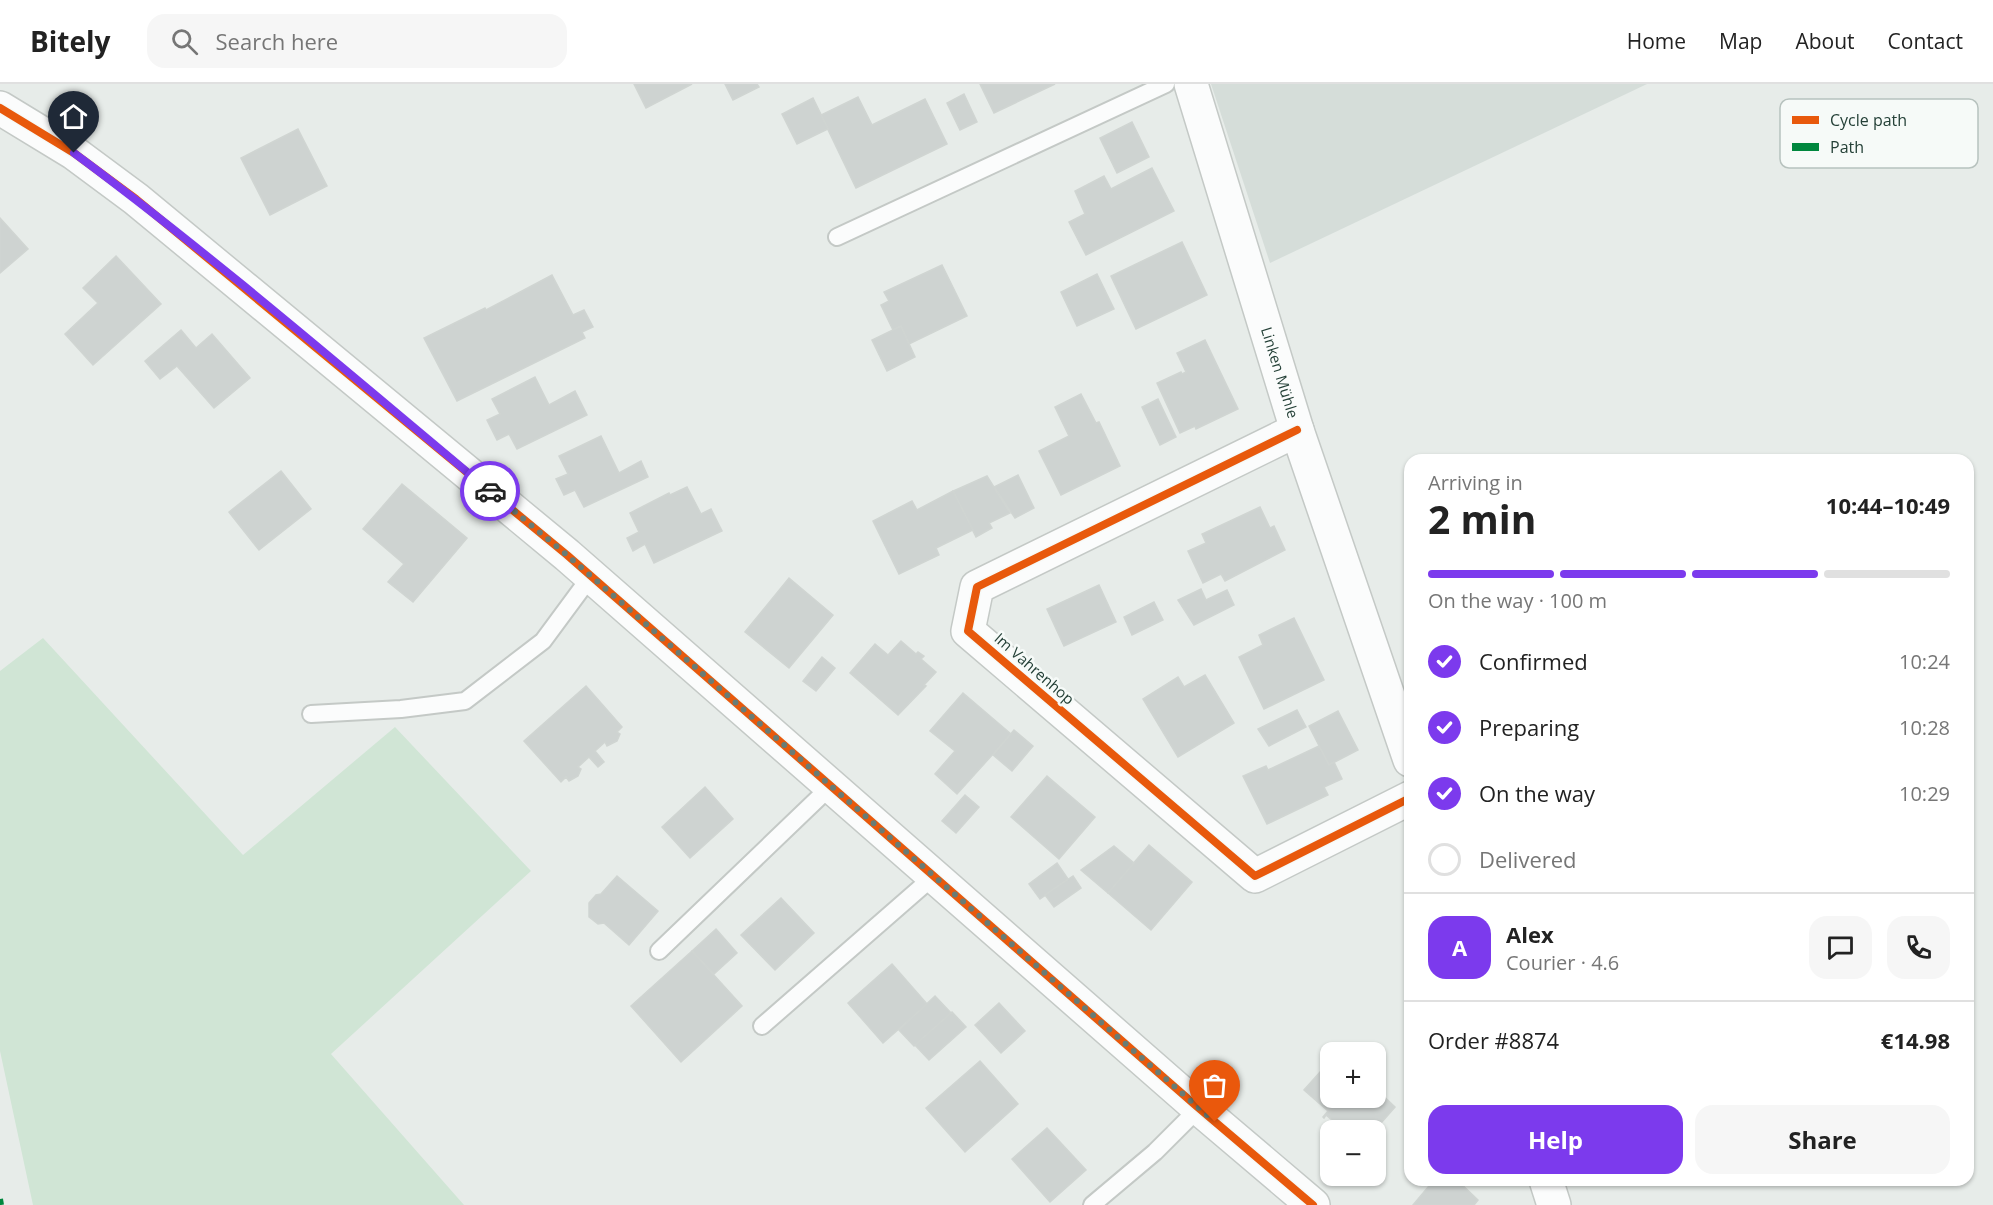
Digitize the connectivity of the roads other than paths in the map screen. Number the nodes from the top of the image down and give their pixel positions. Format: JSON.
{"nodes":[{"id":1,"x":1166,"y":84,"type":"edge"},
{"id":2,"x":1191,"y":84,"type":"edge"},
{"id":3,"x":0,"y":108,"type":"edge"},
{"id":4,"x":837,"y":237,"type":"dead end"},
{"id":5,"x":1297,"y":430,"type":"junction"},
{"id":6,"x":591,"y":576,"type":"junction"},
{"id":7,"x":311,"y":714,"type":"dead end"},
{"id":8,"x":1404,"y":742,"type":"edge"},
{"id":9,"x":831,"y":786,"type":"junction"},
{"id":10,"x":1404,"y":801,"type":"edge"},
{"id":11,"x":934,"y":876,"type":"junction"},
{"id":12,"x":659,"y":951,"type":"dead end"},
{"id":13,"x":762,"y":1026,"type":"dead end"},
{"id":14,"x":1199,"y":1108,"type":"junction"},
{"id":15,"x":1548,"y":1186,"type":"edge"},
{"id":16,"x":1092,"y":1205,"type":"edge"},
{"id":17,"x":1313,"y":1205,"type":"edge"},
{"id":18,"x":1554,"y":1205,"type":"edge"}],
"edges":[{"from":1,"to":4,"type":"lane"},
{"from":2,"to":5,"type":"street","name":"Linken Mühle"},
{"from":3,"to":6,"type":"street"},
{"from":5,"to":8,"type":"street","name":"Linken Mühle"},
{"from":5,"to":10,"type":"street","name":"Im Vahrenhop"},
{"from":6,"to":7,"type":"lane"},
{"from":6,"to":9,"type":"street"},
{"from":9,"to":11,"type":"street"},
{"from":9,"to":12,"type":"lane"},
{"from":11,"to":13,"type":"lane"},
{"from":11,"to":14,"type":"street"},
{"from":14,"to":16,"type":"lane"},
{"from":14,"to":17,"type":"street"},
{"from":15,"to":18,"type":"street"}]}
